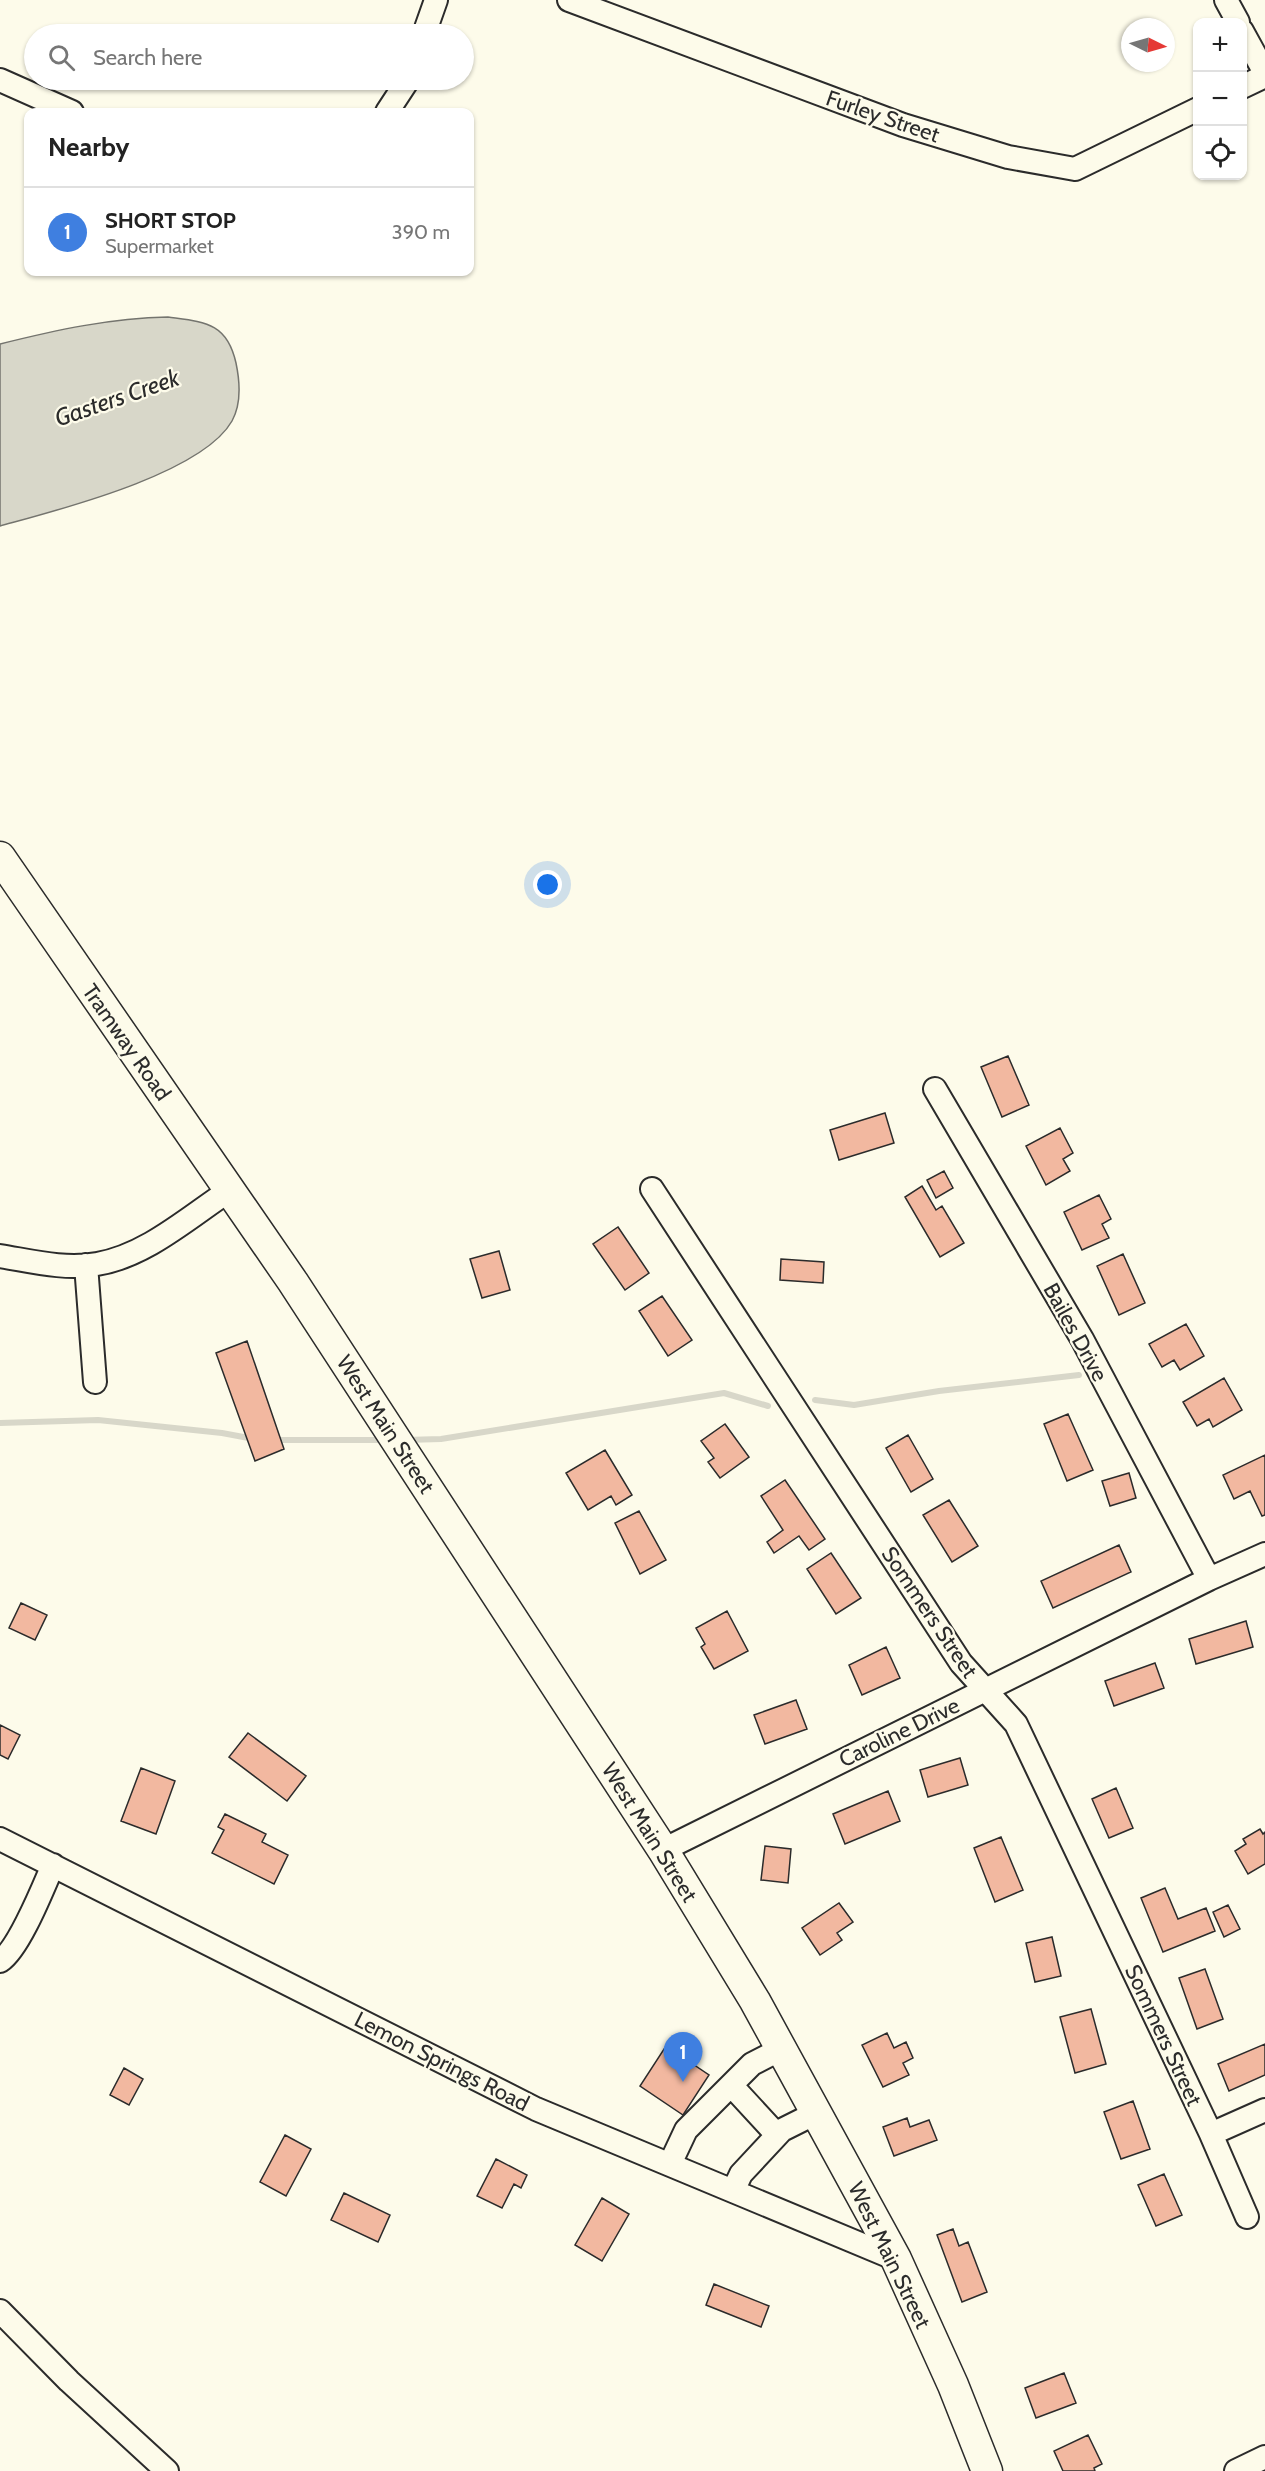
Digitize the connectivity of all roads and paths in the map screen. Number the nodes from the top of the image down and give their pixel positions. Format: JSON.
{"nodes":[{"id":1,"x":436,"y":0,"type":"edge"},
{"id":2,"x":569,"y":0,"type":"edge"},
{"id":3,"x":1226,"y":0,"type":"edge"},
{"id":4,"x":1236,"y":18,"type":"edge"},
{"id":5,"x":428,"y":24,"type":"edge"},
{"id":6,"x":1247,"y":40,"type":"edge"},
{"id":7,"x":1265,"y":74,"type":"edge"},
{"id":8,"x":0,"y":80,"type":"edge"},
{"id":9,"x":1247,"y":84,"type":"edge"},
{"id":10,"x":401,"y":90,"type":"edge"},
{"id":11,"x":63,"y":108,"type":"edge"},
{"id":12,"x":390,"y":108,"type":"edge"},
{"id":13,"x":1193,"y":112,"type":"edge"},
{"id":14,"x":0,"y":857,"type":"edge"},
{"id":15,"x":935,"y":1089,"type":"dead end"},
{"id":16,"x":652,"y":1189,"type":"dead end"},
{"id":17,"x":230,"y":1190,"type":"junction"},
{"id":18,"x":255,"y":1226,"type":"joint"},
{"id":19,"x":0,"y":1256,"type":"edge"},
{"id":20,"x":86,"y":1265,"type":"junction"},
{"id":21,"x":95,"y":1382,"type":"dead end"},
{"id":22,"x":1265,"y":1554,"type":"edge"},
{"id":23,"x":1209,"y":1579,"type":"junction"},
{"id":24,"x":985,"y":1690,"type":"junction"},
{"id":25,"x":0,"y":1839,"type":"edge"},
{"id":26,"x":663,"y":1850,"type":"junction"},
{"id":27,"x":53,"y":1865,"type":"junction"},
{"id":28,"x":0,"y":1961,"type":"edge"},
{"id":29,"x":781,"y":2049,"type":"junction"},
{"id":30,"x":731,"y":2085,"type":"junction"},
{"id":31,"x":1265,"y":2110,"type":"edge"},
{"id":32,"x":816,"y":2113,"type":"junction"},
{"id":33,"x":1211,"y":2134,"type":"junction"},
{"id":34,"x":777,"y":2135,"type":"junction"},
{"id":35,"x":670,"y":2164,"type":"junction"},
{"id":36,"x":733,"y":2191,"type":"junction"},
{"id":37,"x":1247,"y":2217,"type":"dead end"},
{"id":38,"x":896,"y":2259,"type":"junction"},
{"id":39,"x":0,"y":2311,"type":"edge"},
{"id":40,"x":1263,"y":2460,"type":"edge"},
{"id":41,"x":167,"y":2471,"type":"edge"},
{"id":42,"x":987,"y":2471,"type":"edge"},
{"id":43,"x":1236,"y":2471,"type":"edge"}],
"edges":[{"from":1,"to":5,"type":"street"},
{"from":2,"to":13,"type":"street","name":"Furley Street"},
{"from":3,"to":4,"type":"street"},
{"from":6,"to":7,"type":"street"},
{"from":7,"to":9,"type":"street"},
{"from":8,"to":11,"type":"street"},
{"from":10,"to":12,"type":"street"},
{"from":14,"to":17,"type":"main road","name":"Tramway Road"},
{"from":15,"to":23,"type":"street","name":"Bailes Drive"},
{"from":16,"to":24,"type":"street","name":"Sommers Street"},
{"from":17,"to":18,"type":"main road","name":"Tramway Road"},
{"from":17,"to":20,"type":"street"},
{"from":18,"to":26,"type":"main road","name":"West Main Street"},
{"from":19,"to":20,"type":"street"},
{"from":20,"to":21,"type":"street"},
{"from":22,"to":23,"type":"street","name":"Caroline Drive"},
{"from":23,"to":24,"type":"street","name":"Caroline Drive"},
{"from":24,"to":26,"type":"street","name":"Caroline Drive"},
{"from":24,"to":33,"type":"street","name":"Sommers Street"},
{"from":25,"to":27,"type":"street","name":"Lemon Springs Road"},
{"from":26,"to":29,"type":"main road","name":"West Main Street"},
{"from":27,"to":28,"type":"street"},
{"from":27,"to":35,"type":"street","name":"Lemon Springs Road"},
{"from":29,"to":30,"type":"street"},
{"from":29,"to":32,"type":"main road","name":"West Main Street"},
{"from":30,"to":34,"type":"street"},
{"from":30,"to":35,"type":"street"},
{"from":31,"to":33,"type":"street"},
{"from":32,"to":34,"type":"street"},
{"from":32,"to":38,"type":"main road","name":"West Main Street"},
{"from":33,"to":37,"type":"street","name":"Sommers Street"},
{"from":34,"to":36,"type":"street"},
{"from":35,"to":36,"type":"street","name":"Lemon Springs Road"},
{"from":36,"to":38,"type":"street","name":"Lemon Springs Road"},
{"from":38,"to":42,"type":"main road","name":"West Main Street"},
{"from":39,"to":41,"type":"street"},
{"from":40,"to":43,"type":"street"}]}
